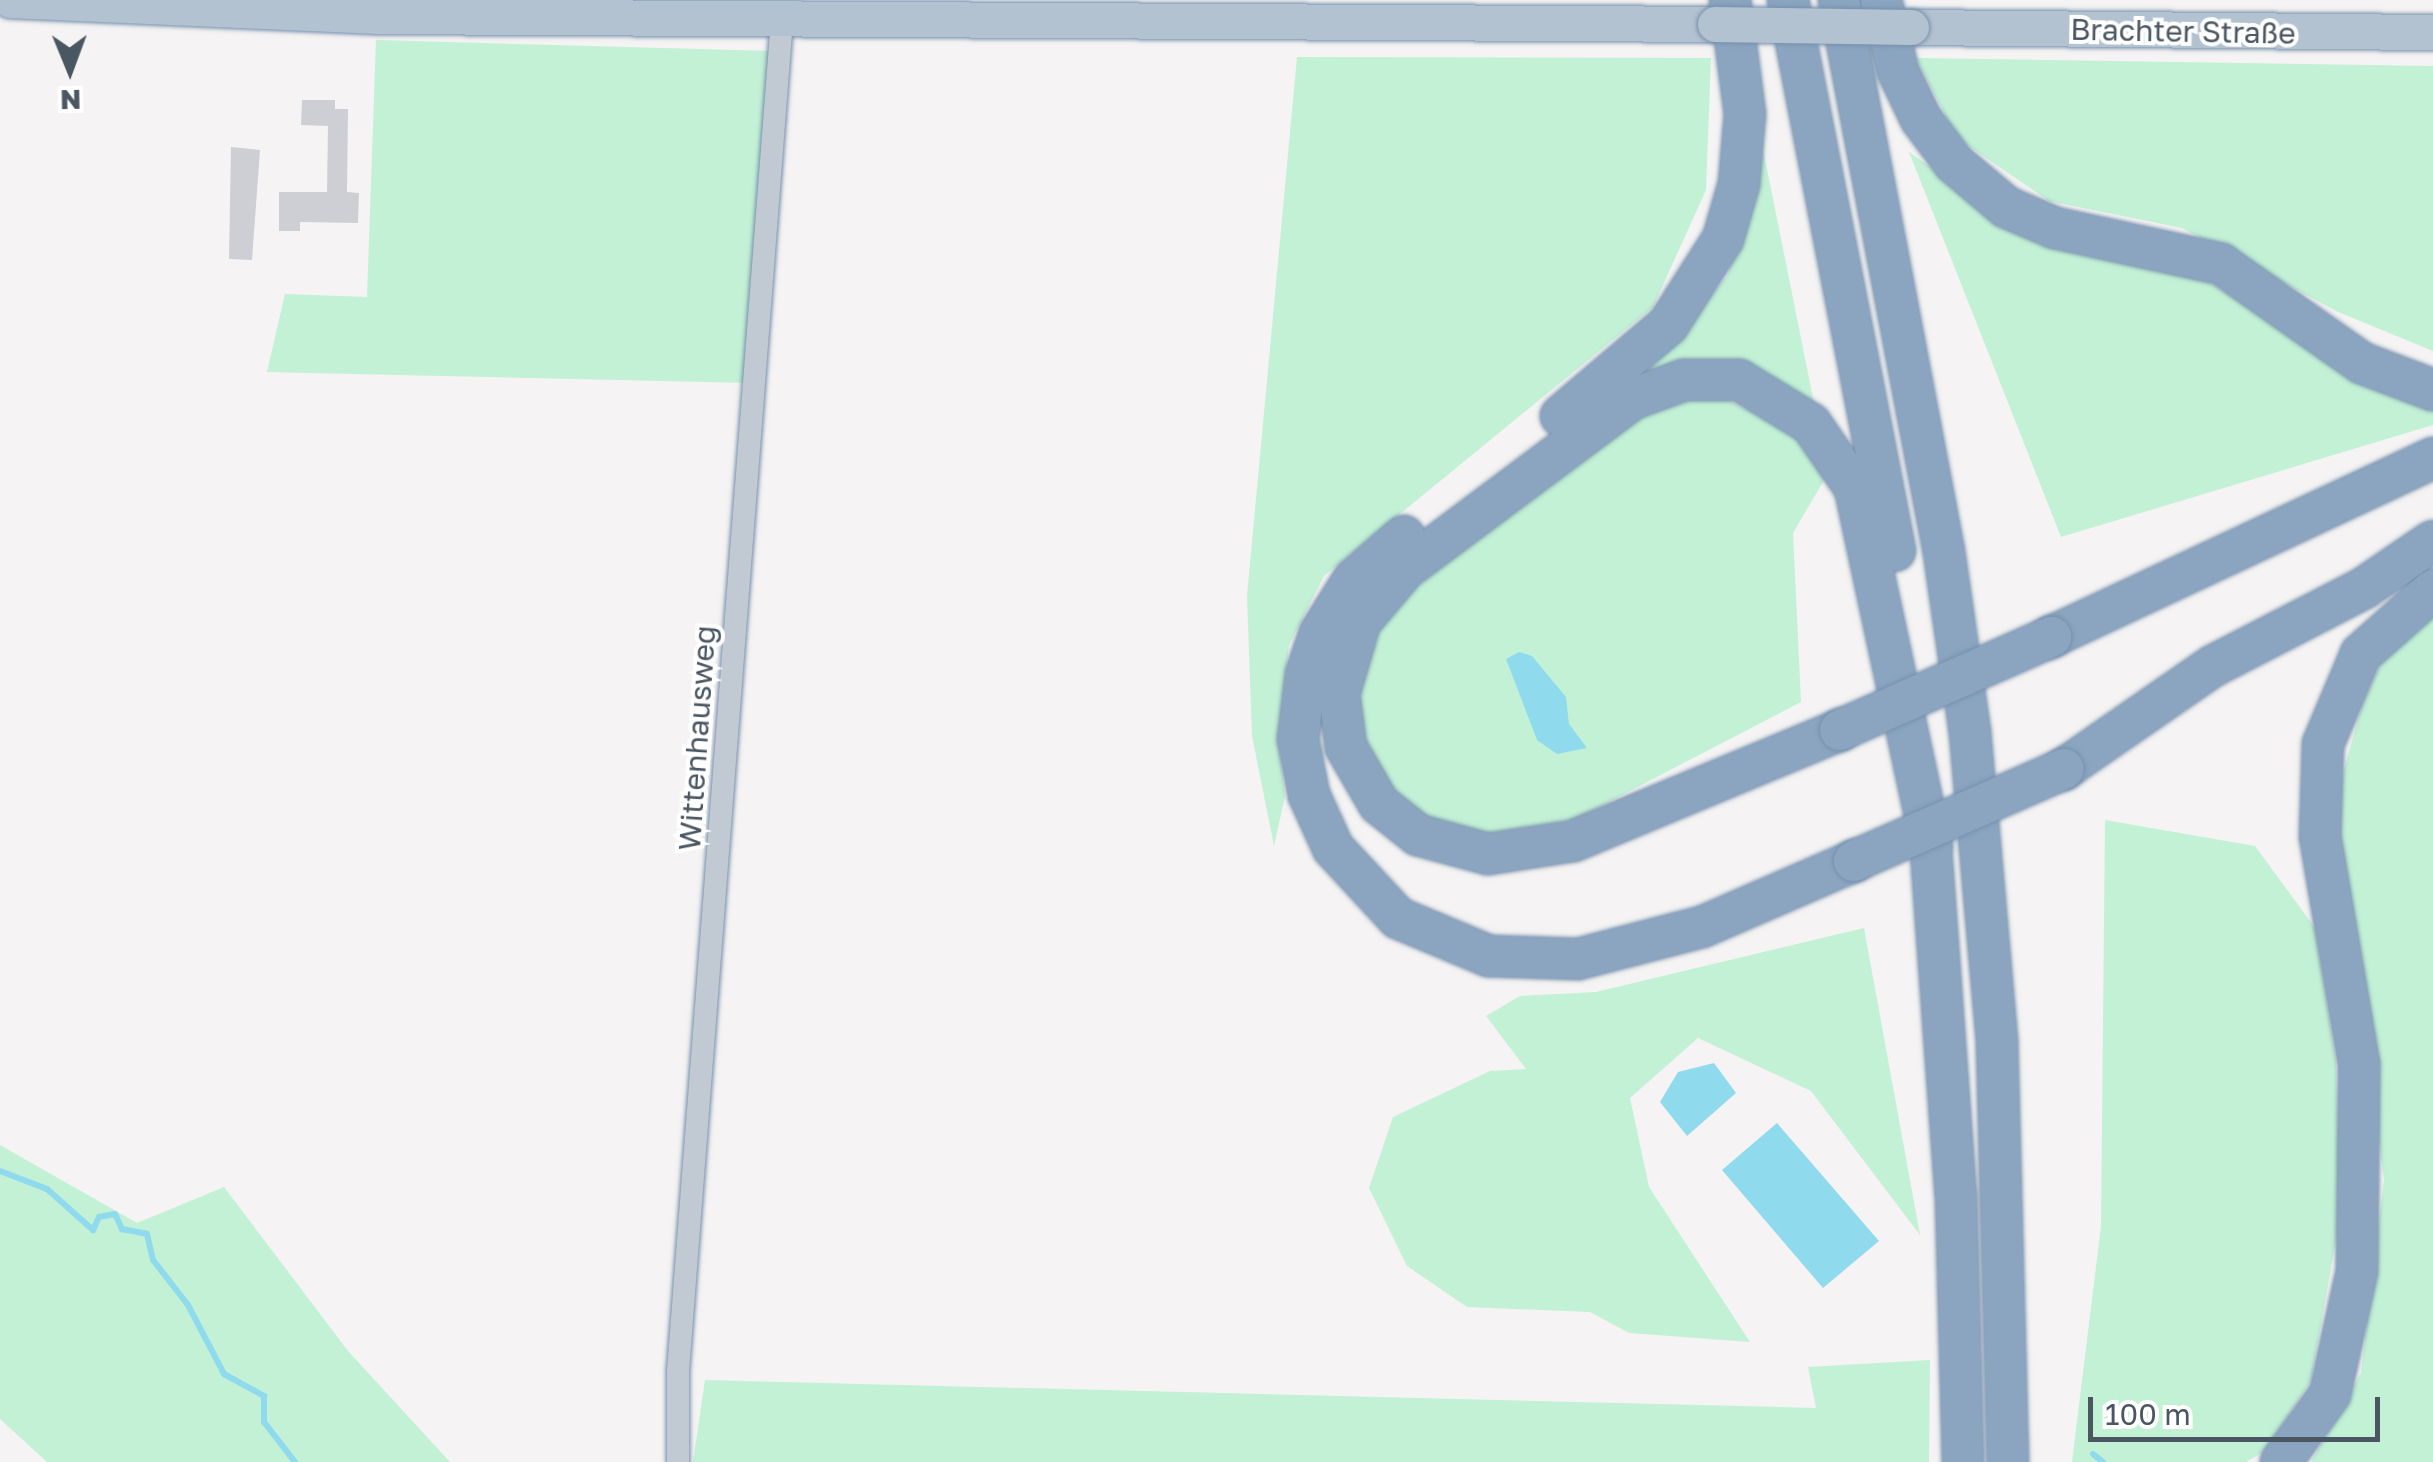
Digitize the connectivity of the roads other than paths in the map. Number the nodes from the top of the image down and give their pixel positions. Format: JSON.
{"nodes":[{"id":1,"x":10,"y":0,"type":"edge"},
{"id":2,"x":1788,"y":0,"type":"edge"},
{"id":3,"x":1839,"y":0,"type":"edge"},
{"id":4,"x":1880,"y":0,"type":"edge"},
{"id":5,"x":1722,"y":12,"type":"edge"},
{"id":6,"x":782,"y":18,"type":"junction"},
{"id":7,"x":2433,"y":32,"type":"edge"},
{"id":8,"x":2433,"y":390,"type":"edge"},
{"id":9,"x":2433,"y":458,"type":"edge"},
{"id":10,"x":2428,"y":556,"type":"edge"},
{"id":11,"x":2433,"y":590,"type":"edge"},
{"id":12,"x":1932,"y":847,"type":"junction"},
{"id":13,"x":678,"y":1462,"type":"edge"},
{"id":14,"x":1963,"y":1462,"type":"edge"},
{"id":15,"x":2008,"y":1462,"type":"edge"},
{"id":16,"x":2281,"y":1462,"type":"edge"}],
"edges":[{"from":1,"to":6,"type":"main road"},
{"from":2,"to":12,"type":"highway"},
{"from":3,"to":15,"type":"highway"},
{"from":4,"to":8,"type":"highway"},
{"from":5,"to":6,"type":"main road"},
{"from":5,"to":7,"type":"main road","name":"Brachter Straße","bridge":true},
{"from":5,"to":10,"type":"highway","bridge":true},
{"from":6,"to":13,"type":"street","name":"Wittenhausweg"},
{"from":9,"to":12,"type":"highway","bridge":true},
{"from":11,"to":16,"type":"highway"},
{"from":12,"to":14,"type":"highway"}]}
